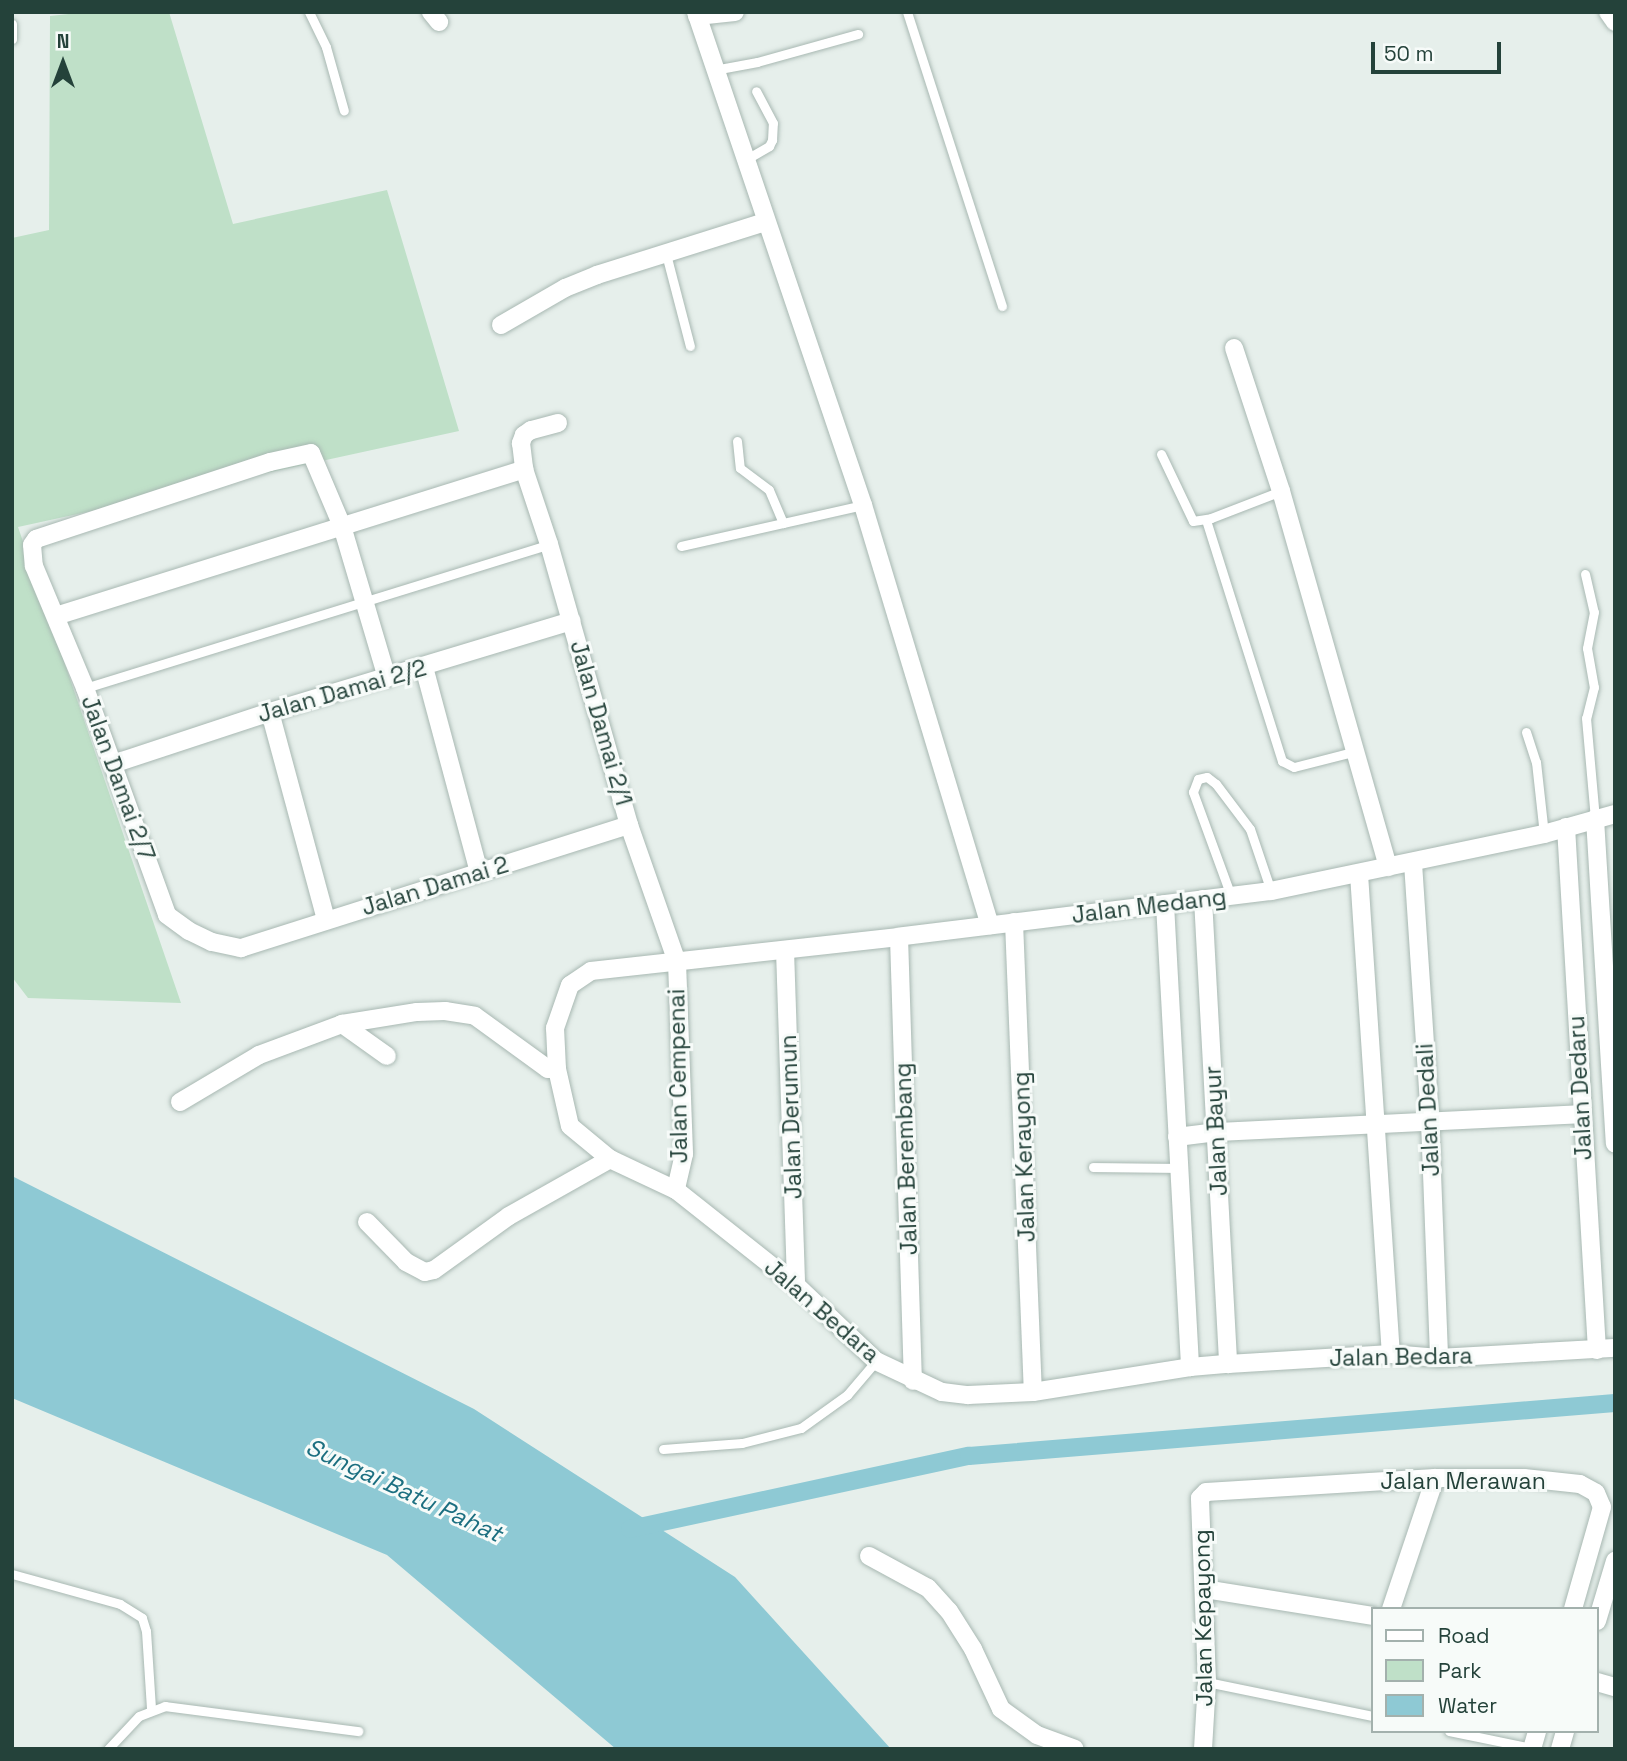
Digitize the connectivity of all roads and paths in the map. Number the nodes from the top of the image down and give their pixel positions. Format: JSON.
{"nodes":[{"id":1,"x":310,"y":12,"type":"edge"},
{"id":2,"x":735,"y":12,"type":"edge"},
{"id":3,"x":907,"y":12,"type":"edge"},
{"id":4,"x":1608,"y":12,"type":"edge"},
{"id":5,"x":696,"y":14,"type":"edge"},
{"id":6,"x":1615,"y":22,"type":"edge"},
{"id":7,"x":12,"y":24,"type":"edge"},
{"id":8,"x":858,"y":34,"type":"dead end"},
{"id":9,"x":12,"y":39,"type":"edge"},
{"id":10,"x":714,"y":70,"type":"junction"},
{"id":11,"x":757,"y":91,"type":"dead end"},
{"id":12,"x":344,"y":111,"type":"dead end"},
{"id":13,"x":745,"y":160,"type":"junction"},
{"id":14,"x":765,"y":222,"type":"junction"},
{"id":15,"x":666,"y":254,"type":"junction"},
{"id":16,"x":1002,"y":306,"type":"dead end"},
{"id":17,"x":501,"y":325,"type":"dead end"},
{"id":18,"x":690,"y":346,"type":"dead end"},
{"id":19,"x":1234,"y":348,"type":"dead end"},
{"id":20,"x":558,"y":423,"type":"dead end"},
{"id":21,"x":737,"y":442,"type":"dead end"},
{"id":22,"x":1161,"y":454,"type":"dead end"},
{"id":23,"x":524,"y":469,"type":"junction"},
{"id":24,"x":1281,"y":491,"type":"junction"},
{"id":25,"x":863,"y":505,"type":"junction"},
{"id":26,"x":1206,"y":520,"type":"junction"},
{"id":27,"x":783,"y":523,"type":"junction"},
{"id":28,"x":342,"y":526,"type":"junction"},
{"id":29,"x":549,"y":544,"type":"junction"},
{"id":30,"x":681,"y":546,"type":"dead end"},
{"id":31,"x":1585,"y":574,"type":"dead end"},
{"id":32,"x":365,"y":600,"type":"junction"},
{"id":33,"x":56,"y":616,"type":"junction"},
{"id":34,"x":572,"y":621,"type":"junction"},
{"id":35,"x":424,"y":667,"type":"junction"},
{"id":36,"x":387,"y":677,"type":"junction"},
{"id":37,"x":85,"y":688,"type":"junction"},
{"id":38,"x":270,"y":712,"type":"junction"},
{"id":39,"x":1526,"y":732,"type":"dead end"},
{"id":40,"x":1357,"y":751,"type":"junction"},
{"id":41,"x":113,"y":764,"type":"junction"},
{"id":42,"x":1615,"y":814,"type":"edge"},
{"id":43,"x":1595,"y":819,"type":"junction"},
{"id":44,"x":629,"y":825,"type":"junction"},
{"id":45,"x":1566,"y":827,"type":"junction"},
{"id":46,"x":1544,"y":834,"type":"junction"},
{"id":47,"x":1413,"y":863,"type":"junction"},
{"id":48,"x":1388,"y":867,"type":"junction"},
{"id":49,"x":479,"y":872,"type":"junction"},
{"id":50,"x":1359,"y":874,"type":"junction"},
{"id":51,"x":1271,"y":891,"type":"junction"},
{"id":52,"x":1231,"y":896,"type":"junction"},
{"id":53,"x":1203,"y":899,"type":"junction"},
{"id":54,"x":1165,"y":904,"type":"junction"},
{"id":55,"x":326,"y":919,"type":"junction"},
{"id":56,"x":1014,"y":922,"type":"junction"},
{"id":57,"x":990,"y":925,"type":"junction"},
{"id":58,"x":899,"y":937,"type":"junction"},
{"id":59,"x":241,"y":948,"type":"joint"},
{"id":60,"x":785,"y":950,"type":"junction"},
{"id":61,"x":677,"y":962,"type":"junction"},
{"id":62,"x":1609,"y":974,"type":"edge"},
{"id":63,"x":342,"y":1024,"type":"junction"},
{"id":64,"x":387,"y":1056,"type":"dead end"},
{"id":65,"x":557,"y":1069,"type":"junction"},
{"id":66,"x":1613,"y":1086,"type":"edge"},
{"id":67,"x":180,"y":1102,"type":"dead end"},
{"id":68,"x":1581,"y":1114,"type":"junction"},
{"id":69,"x":1430,"y":1121,"type":"junction"},
{"id":70,"x":1376,"y":1124,"type":"junction"},
{"id":71,"x":1217,"y":1132,"type":"junction"},
{"id":72,"x":1177,"y":1137,"type":"junction"},
{"id":73,"x":1615,"y":1143,"type":"edge"},
{"id":74,"x":610,"y":1159,"type":"junction"},
{"id":75,"x":1093,"y":1167,"type":"dead end"},
{"id":76,"x":1178,"y":1168,"type":"junction"},
{"id":77,"x":676,"y":1191,"type":"junction"},
{"id":78,"x":367,"y":1222,"type":"dead end"},
{"id":79,"x":796,"y":1285,"type":"junction"},
{"id":80,"x":1606,"y":1349,"type":"edge"},
{"id":81,"x":1391,"y":1354,"type":"junction"},
{"id":82,"x":1439,"y":1358,"type":"junction"},
{"id":83,"x":876,"y":1361,"type":"junction"},
{"id":84,"x":1228,"y":1364,"type":"junction"},
{"id":85,"x":1190,"y":1367,"type":"junction"},
{"id":86,"x":913,"y":1381,"type":"junction"},
{"id":87,"x":1033,"y":1392,"type":"junction"},
{"id":88,"x":663,"y":1449,"type":"dead end"},
{"id":89,"x":1434,"y":1478,"type":"junction"},
{"id":90,"x":1206,"y":1492,"type":"joint"},
{"id":91,"x":1608,"y":1498,"type":"edge"},
{"id":92,"x":869,"y":1556,"type":"dead end"},
{"id":93,"x":1615,"y":1560,"type":"edge"},
{"id":94,"x":12,"y":1574,"type":"edge"},
{"id":95,"x":1205,"y":1589,"type":"junction"},
{"id":96,"x":1609,"y":1603,"type":"edge"},
{"id":97,"x":1392,"y":1607,"type":"edge"},
{"id":98,"x":1574,"y":1607,"type":"edge"},
{"id":99,"x":1372,"y":1616,"type":"edge"},
{"id":100,"x":1599,"y":1618,"type":"edge"},
{"id":101,"x":1207,"y":1682,"type":"junction"},
{"id":102,"x":151,"y":1709,"type":"junction"},
{"id":103,"x":1372,"y":1716,"type":"edge"},
{"id":104,"x":358,"y":1731,"type":"dead end"},
{"id":105,"x":1459,"y":1733,"type":"edge"},
{"id":106,"x":1532,"y":1748,"type":"edge"},
{"id":107,"x":108,"y":1749,"type":"edge"},
{"id":108,"x":1076,"y":1749,"type":"edge"},
{"id":109,"x":1203,"y":1749,"type":"edge"}],
"edges":[{"from":1,"to":12,"type":"lane"},
{"from":2,"to":5,"type":"street"},
{"from":3,"to":16,"type":"lane"},
{"from":4,"to":6,"type":"street"},
{"from":5,"to":10,"type":"street"},
{"from":7,"to":9,"type":"lane"},
{"from":8,"to":10,"type":"lane"},
{"from":10,"to":13,"type":"street"},
{"from":11,"to":13,"type":"lane"},
{"from":13,"to":14,"type":"street"},
{"from":14,"to":15,"type":"street"},
{"from":14,"to":25,"type":"street"},
{"from":15,"to":17,"type":"street"},
{"from":15,"to":18,"type":"lane"},
{"from":19,"to":24,"type":"street"},
{"from":20,"to":23,"type":"street","name":"Jalan Damai 2/1"},
{"from":21,"to":27,"type":"lane"},
{"from":22,"to":26,"type":"lane"},
{"from":23,"to":28,"type":"street"},
{"from":23,"to":29,"type":"street","name":"Jalan Damai 2/1"},
{"from":24,"to":26,"type":"lane"},
{"from":24,"to":40,"type":"street"},
{"from":25,"to":27,"type":"lane"},
{"from":25,"to":57,"type":"street"},
{"from":26,"to":40,"type":"lane"},
{"from":27,"to":30,"type":"lane"},
{"from":28,"to":32,"type":"street"},
{"from":28,"to":33,"type":"street"},
{"from":28,"to":33,"type":"street","name":"Jalan Damai 2/7"},
{"from":29,"to":32,"type":"lane"},
{"from":29,"to":34,"type":"street","name":"Jalan Damai 2/1"},
{"from":31,"to":43,"type":"lane"},
{"from":32,"to":36,"type":"street"},
{"from":32,"to":37,"type":"lane"},
{"from":33,"to":37,"type":"street","name":"Jalan Damai 2/7"},
{"from":34,"to":35,"type":"street","name":"Jalan Damai 2/2"},
{"from":34,"to":44,"type":"street","name":"Jalan Damai 2/1"},
{"from":35,"to":36,"type":"street","name":"Jalan Damai 2/2"},
{"from":35,"to":49,"type":"street"},
{"from":36,"to":38,"type":"street","name":"Jalan Damai 2/2"},
{"from":37,"to":41,"type":"street","name":"Jalan Damai 2/7"},
{"from":38,"to":41,"type":"street","name":"Jalan Damai 2/2"},
{"from":38,"to":55,"type":"street"},
{"from":39,"to":46,"type":"lane"},
{"from":40,"to":48,"type":"street"},
{"from":41,"to":59,"type":"street","name":"Jalan Damai 2/7"},
{"from":42,"to":43,"type":"street","name":"Jalan Medang"},
{"from":43,"to":45,"type":"street","name":"Jalan Medang"},
{"from":43,"to":62,"type":"street","name":"Jalan Dedaru"},
{"from":44,"to":49,"type":"street","name":"Jalan Damai 2"},
{"from":44,"to":61,"type":"street","name":"Jalan Damai 2/1"},
{"from":45,"to":46,"type":"street","name":"Jalan Medang"},
{"from":45,"to":68,"type":"street","name":"Jalan Dedaru"},
{"from":46,"to":47,"type":"street","name":"Jalan Medang"},
{"from":47,"to":48,"type":"street","name":"Jalan Medang"},
{"from":47,"to":69,"type":"street","name":"Jalan Dedali"},
{"from":48,"to":50,"type":"street","name":"Jalan Medang"},
{"from":49,"to":55,"type":"street","name":"Jalan Damai 2"},
{"from":50,"to":51,"type":"street","name":"Jalan Medang"},
{"from":50,"to":70,"type":"street"},
{"from":51,"to":52,"type":"street","name":"Jalan Medang"},
{"from":51,"to":52,"type":"lane"},
{"from":52,"to":53,"type":"street","name":"Jalan Medang"},
{"from":53,"to":54,"type":"street","name":"Jalan Medang"},
{"from":53,"to":71,"type":"street","name":"Jalan Bayur"},
{"from":54,"to":56,"type":"street","name":"Jalan Medang"},
{"from":54,"to":72,"type":"street","name":"Jalan Bayur"},
{"from":55,"to":59,"type":"street","name":"Jalan Damai 2"},
{"from":56,"to":57,"type":"street","name":"Jalan Medang"},
{"from":56,"to":87,"type":"street","name":"Jalan Kerayong"},
{"from":57,"to":58,"type":"street","name":"Jalan Medang"},
{"from":58,"to":60,"type":"street","name":"Jalan Medang"},
{"from":58,"to":86,"type":"street","name":"Jalan Berembang"},
{"from":60,"to":61,"type":"street","name":"Jalan Medang"},
{"from":60,"to":79,"type":"street","name":"Jalan Derumun"},
{"from":61,"to":65,"type":"street","name":"Jalan Bedara"},
{"from":61,"to":77,"type":"street","name":"Jalan Cempenai"},
{"from":62,"to":66,"type":"street","name":"Jalan Dedaru"},
{"from":63,"to":64,"type":"street"},
{"from":63,"to":65,"type":"street"},
{"from":63,"to":67,"type":"street"},
{"from":65,"to":74,"type":"street","name":"Jalan Bedara"},
{"from":66,"to":73,"type":"street","name":"Jalan Dedaru"},
{"from":68,"to":69,"type":"street"},
{"from":68,"to":80,"type":"street","name":"Jalan Dedaru"},
{"from":69,"to":70,"type":"street"},
{"from":69,"to":82,"type":"street","name":"Jalan Dedali"},
{"from":70,"to":71,"type":"street"},
{"from":70,"to":81,"type":"street"},
{"from":71,"to":72,"type":"street"},
{"from":71,"to":84,"type":"street","name":"Jalan Bayur"},
{"from":72,"to":76,"type":"street","name":"Jalan Bayur"},
{"from":74,"to":77,"type":"street","name":"Jalan Bedara"},
{"from":74,"to":78,"type":"street"},
{"from":75,"to":76,"type":"lane"},
{"from":76,"to":85,"type":"street","name":"Jalan Bayur"},
{"from":77,"to":79,"type":"street","name":"Jalan Bedara"},
{"from":79,"to":83,"type":"street","name":"Jalan Bedara"},
{"from":80,"to":82,"type":"street","name":"Jalan Bedara"},
{"from":81,"to":82,"type":"street","name":"Jalan Bedara"},
{"from":81,"to":84,"type":"street","name":"Jalan Bedara"},
{"from":83,"to":86,"type":"street","name":"Jalan Bedara"},
{"from":83,"to":88,"type":"lane"},
{"from":84,"to":85,"type":"street","name":"Jalan Bedara"},
{"from":85,"to":87,"type":"street","name":"Jalan Bedara"},
{"from":86,"to":87,"type":"street","name":"Jalan Bedara"},
{"from":89,"to":90,"type":"street","name":"Jalan Merawan"},
{"from":89,"to":91,"type":"street","name":"Jalan Merawan"},
{"from":89,"to":97,"type":"street"},
{"from":90,"to":95,"type":"street","name":"Jalan Kepayong"},
{"from":91,"to":98,"type":"street","name":"Jalan Merawan"},
{"from":92,"to":108,"type":"street"},
{"from":93,"to":96,"type":"street"},
{"from":94,"to":102,"type":"lane"},
{"from":95,"to":99,"type":"street"},
{"from":95,"to":101,"type":"street","name":"Jalan Kepayong"},
{"from":96,"to":100,"type":"street"},
{"from":101,"to":103,"type":"lane"},
{"from":101,"to":109,"type":"street","name":"Jalan Kepayong"},
{"from":102,"to":104,"type":"lane"},
{"from":102,"to":107,"type":"lane"},
{"from":105,"to":106,"type":"lane"}]}
